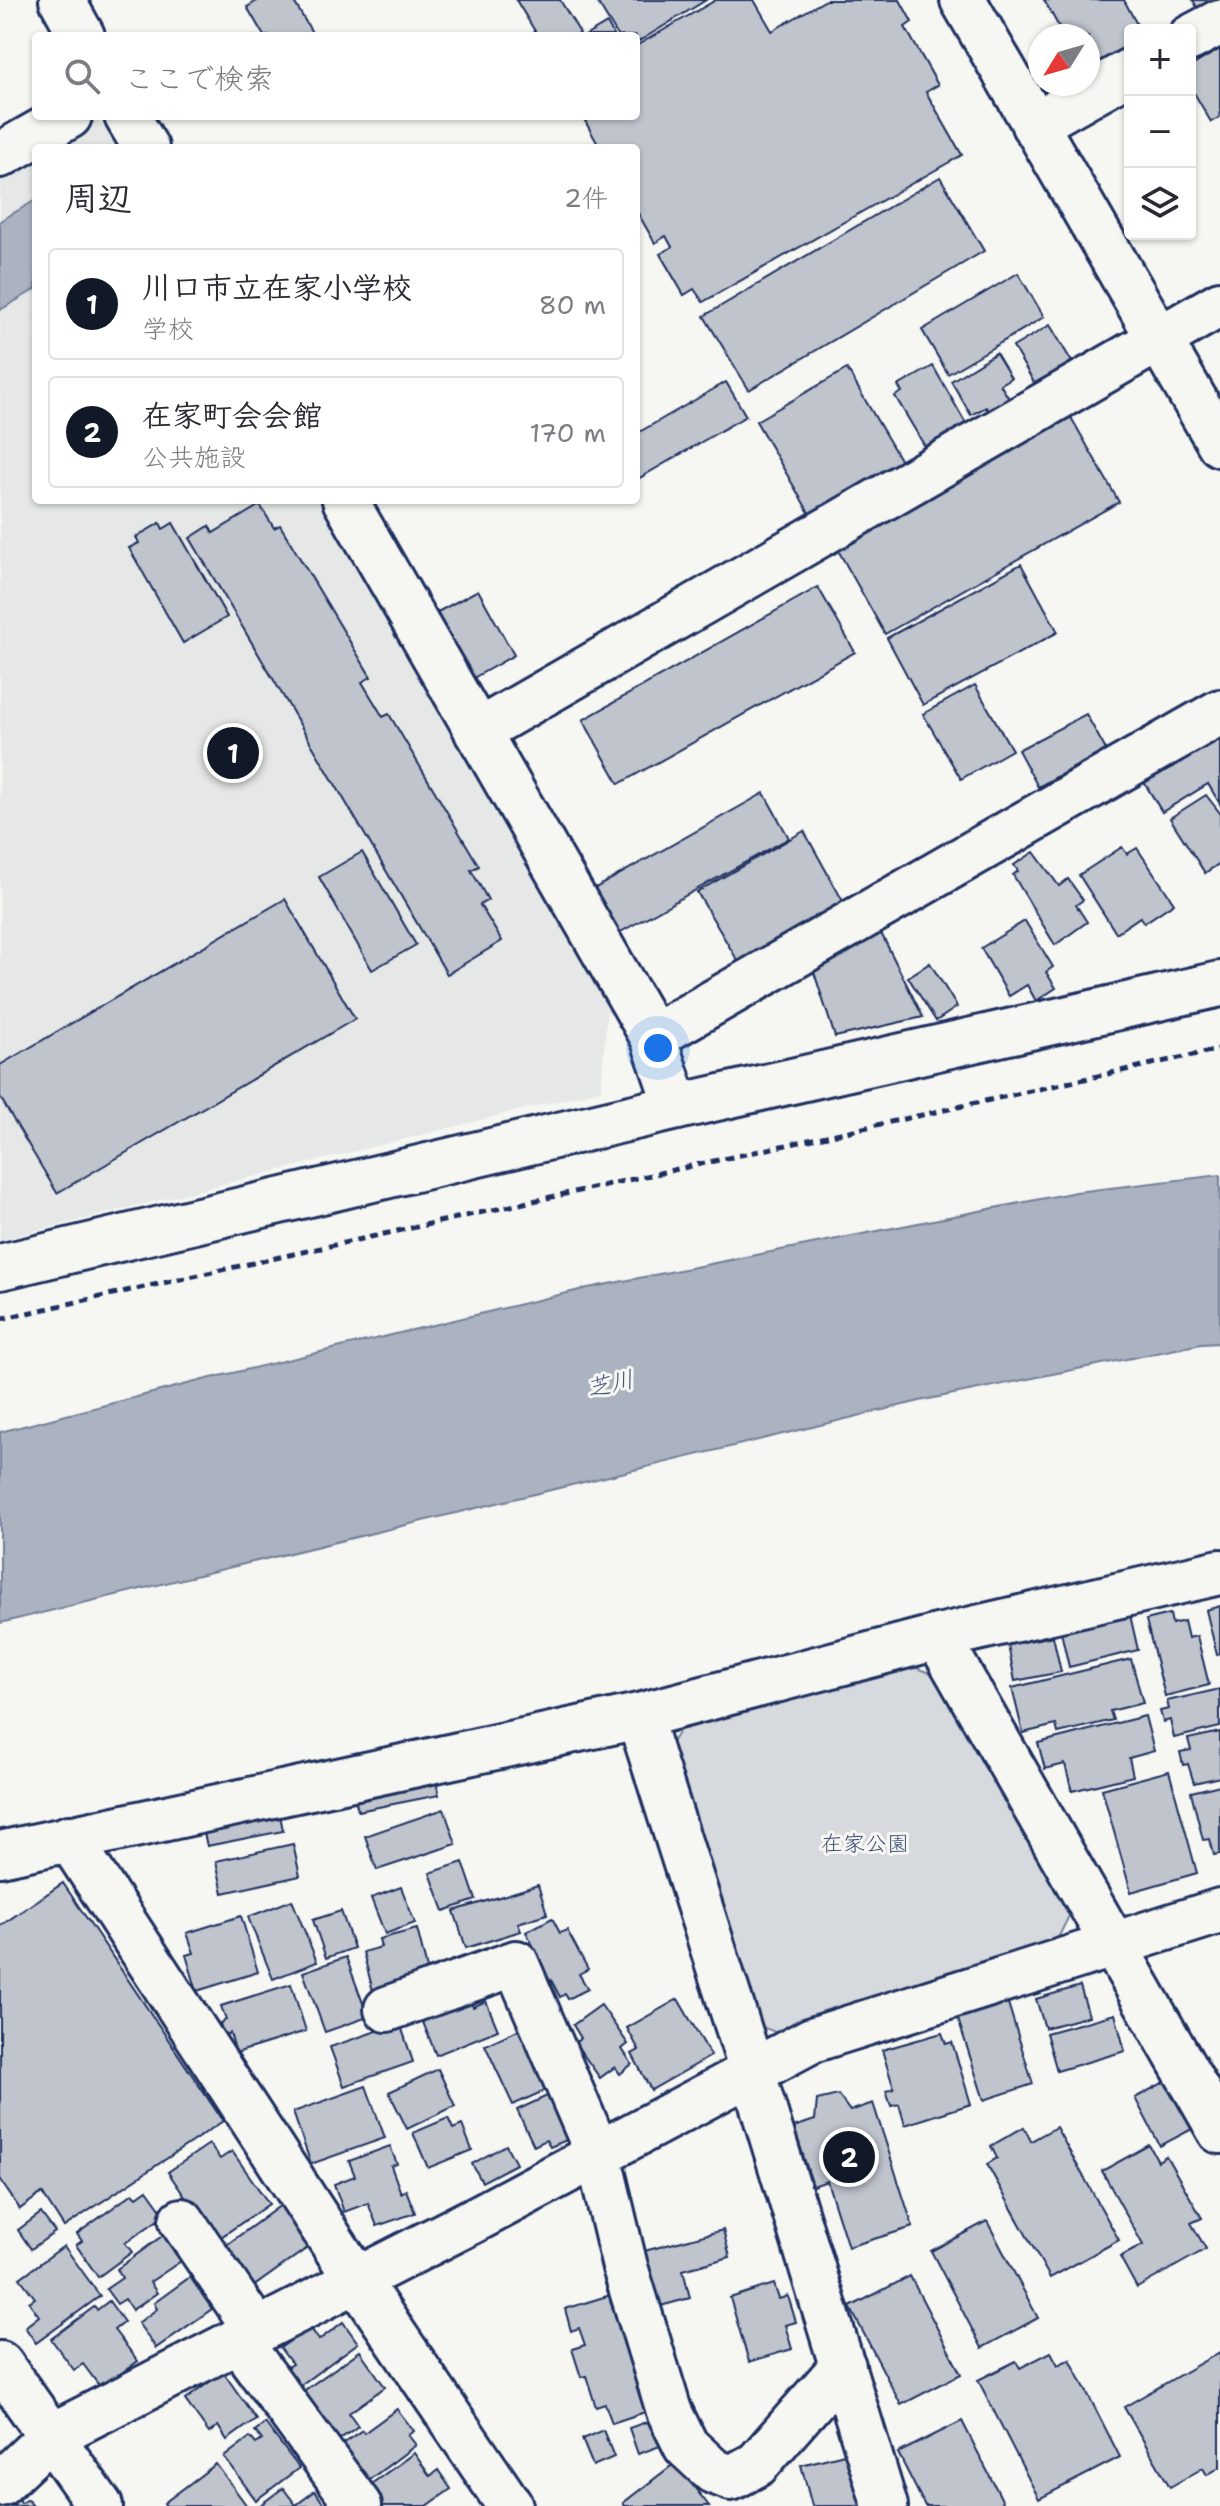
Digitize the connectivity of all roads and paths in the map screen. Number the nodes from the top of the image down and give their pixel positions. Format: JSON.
{"nodes":[{"id":1,"x":62,"y":0,"type":"edge"},
{"id":2,"x":963,"y":0,"type":"edge"},
{"id":3,"x":1220,"y":22,"type":"edge"},
{"id":4,"x":80,"y":32,"type":"edge"},
{"id":5,"x":1196,"y":35,"type":"edge"},
{"id":6,"x":1124,"y":74,"type":"edge"},
{"id":7,"x":62,"y":120,"type":"edge"},
{"id":8,"x":129,"y":120,"type":"edge"},
{"id":9,"x":1034,"y":125,"type":"junction"},
{"id":10,"x":144,"y":144,"type":"edge"},
{"id":11,"x":0,"y":155,"type":"edge"},
{"id":12,"x":1220,"y":304,"type":"edge"},
{"id":13,"x":1160,"y":338,"type":"junction"},
{"id":14,"x":1220,"y":444,"type":"edge"},
{"id":15,"x":347,"y":504,"type":"edge"},
{"id":16,"x":1220,"y":712,"type":"edge"},
{"id":17,"x":477,"y":732,"type":"junction"},
{"id":18,"x":1220,"y":984,"type":"edge"},
{"id":19,"x":653,"y":1037,"type":"junction"},
{"id":20,"x":1220,"y":1049,"type":"edge"},
{"id":21,"x":677,"y":1107,"type":"junction"},
{"id":22,"x":0,"y":1267,"type":"edge"},
{"id":23,"x":0,"y":1319,"type":"edge"},
{"id":24,"x":1220,"y":1572,"type":"edge"},
{"id":25,"x":938,"y":1637,"type":"junction"},
{"id":26,"x":639,"y":1716,"type":"junction"},
{"id":27,"x":69,"y":1838,"type":"junction"},
{"id":28,"x":0,"y":1854,"type":"edge"},
{"id":29,"x":1220,"y":1911,"type":"edge"},
{"id":30,"x":1112,"y":1945,"type":"junction"},
{"id":31,"x":387,"y":2009,"type":"dead end"},
{"id":32,"x":752,"y":2071,"type":"junction"},
{"id":33,"x":1220,"y":2131,"type":"edge"},
{"id":34,"x":598,"y":2154,"type":"junction"},
{"id":35,"x":182,"y":2221,"type":"dead end"},
{"id":36,"x":357,"y":2280,"type":"junction"},
{"id":37,"x":248,"y":2336,"type":"junction"},
{"id":38,"x":0,"y":2364,"type":"edge"},
{"id":39,"x":843,"y":2366,"type":"junction"},
{"id":40,"x":51,"y":2436,"type":"junction"},
{"id":41,"x":0,"y":2484,"type":"edge"},
{"id":42,"x":100,"y":2506,"type":"edge"},
{"id":43,"x":359,"y":2506,"type":"edge"},
{"id":44,"x":510,"y":2506,"type":"edge"},
{"id":45,"x":885,"y":2506,"type":"edge"}],
"edges":[{"from":1,"to":4,"type":"street"},
{"from":2,"to":9,"type":"street"},
{"from":3,"to":5,"type":"street"},
{"from":6,"to":9,"type":"street"},
{"from":7,"to":11,"type":"street"},
{"from":8,"to":10,"type":"street"},
{"from":9,"to":13,"type":"street"},
{"from":12,"to":13,"type":"street"},
{"from":13,"to":14,"type":"street"},
{"from":13,"to":17,"type":"street"},
{"from":15,"to":17,"type":"street"},
{"from":16,"to":19,"type":"street"},
{"from":17,"to":19,"type":"street"},
{"from":18,"to":21,"type":"street"},
{"from":19,"to":21,"type":"street"},
{"from":20,"to":23,"type":"path"},
{"from":21,"to":22,"type":"street"},
{"from":24,"to":25,"type":"street"},
{"from":25,"to":26,"type":"street"},
{"from":25,"to":30,"type":"street"},
{"from":26,"to":27,"type":"street"},
{"from":26,"to":32,"type":"street"},
{"from":27,"to":28,"type":"street"},
{"from":27,"to":36,"type":"street"},
{"from":29,"to":30,"type":"street"},
{"from":30,"to":32,"type":"street"},
{"from":30,"to":33,"type":"street"},
{"from":31,"to":34,"type":"street"},
{"from":32,"to":34,"type":"street"},
{"from":32,"to":39,"type":"street"},
{"from":34,"to":36,"type":"street"},
{"from":34,"to":39,"type":"street"},
{"from":35,"to":37,"type":"street"},
{"from":36,"to":37,"type":"street"},
{"from":36,"to":44,"type":"street"},
{"from":37,"to":40,"type":"street"},
{"from":37,"to":43,"type":"street"},
{"from":38,"to":40,"type":"street"},
{"from":39,"to":45,"type":"street"},
{"from":40,"to":41,"type":"street"},
{"from":40,"to":42,"type":"street"}]}
